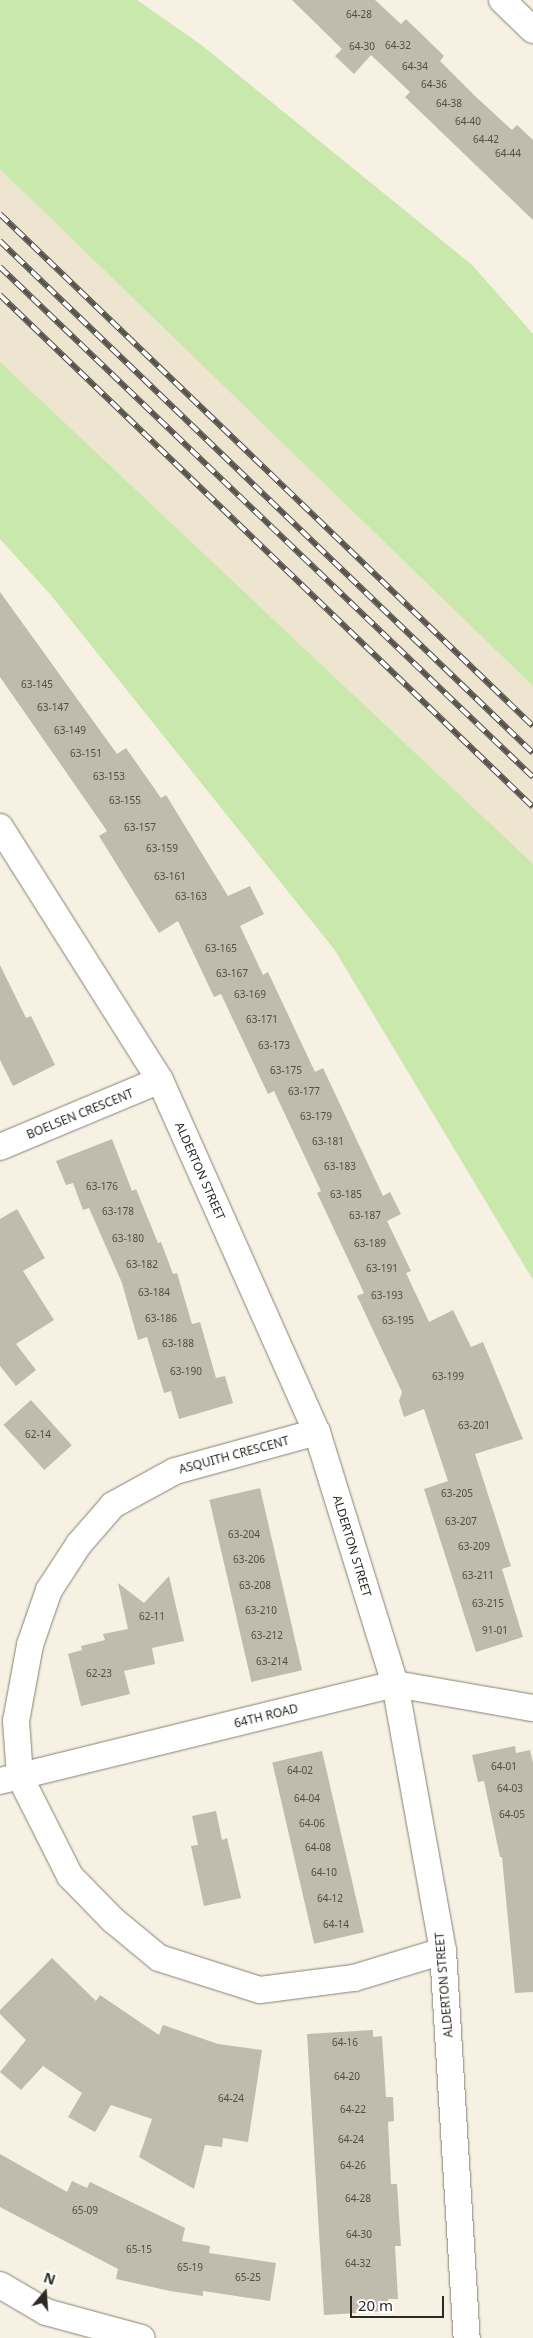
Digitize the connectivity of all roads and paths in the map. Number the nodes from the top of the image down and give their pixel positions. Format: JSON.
{"nodes":[{"id":1,"x":502,"y":0,"type":"edge"},
{"id":2,"x":533,"y":30,"type":"edge"},
{"id":3,"x":0,"y":827,"type":"edge"},
{"id":4,"x":160,"y":1080,"type":"junction"},
{"id":5,"x":0,"y":1147,"type":"edge"},
{"id":6,"x":317,"y":1432,"type":"junction"},
{"id":7,"x":395,"y":1684,"type":"junction"},
{"id":8,"x":533,"y":1708,"type":"edge"},
{"id":9,"x":10,"y":1779,"type":"edge"},
{"id":10,"x":443,"y":1951,"type":"junction"},
{"id":11,"x":0,"y":2285,"type":"edge"},
{"id":12,"x":142,"y":2338,"type":"edge"},
{"id":13,"x":467,"y":2338,"type":"edge"}],
"edges":[{"from":1,"to":2,"type":"street"},
{"from":3,"to":4,"type":"street","name":"ALDERTON STREET"},
{"from":4,"to":5,"type":"street","name":"BOELSEN CRESCENT"},
{"from":4,"to":6,"type":"street","name":"ALDERTON STREET"},
{"from":6,"to":7,"type":"street","name":"ALDERTON STREET"},
{"from":6,"to":9,"type":"street","name":"ASQUITH CRESCENT"},
{"from":7,"to":8,"type":"street","name":"64TH ROAD"},
{"from":7,"to":9,"type":"street","name":"64TH ROAD"},
{"from":7,"to":10,"type":"street","name":"ALDERTON STREET"},
{"from":9,"to":10,"type":"street","name":"ASQUITH CRESCENT"},
{"from":10,"to":13,"type":"street","name":"ALDERTON STREET"},
{"from":11,"to":12,"type":"street"}]}
